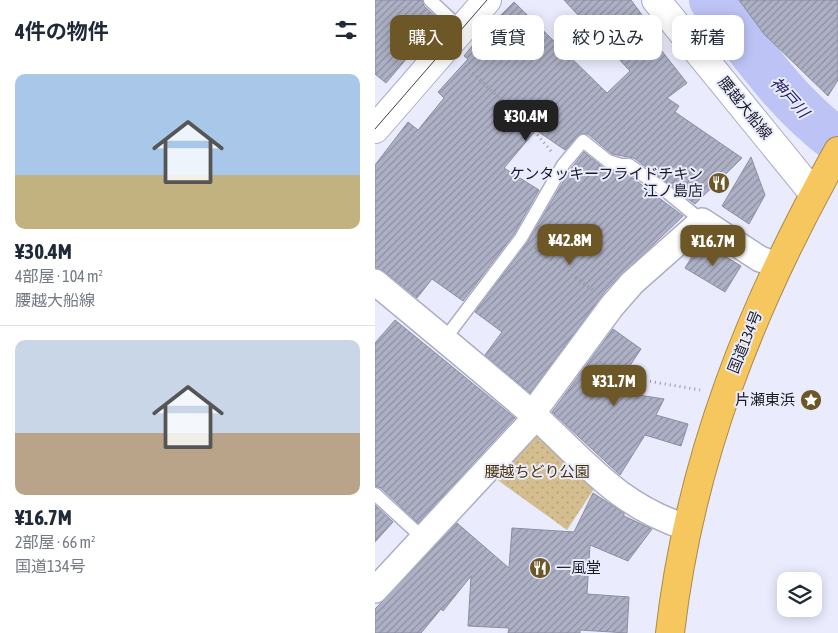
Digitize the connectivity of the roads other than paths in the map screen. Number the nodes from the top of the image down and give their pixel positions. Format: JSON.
{"nodes":[{"id":1,"x":430,"y":0,"type":"edge"},
{"id":2,"x":487,"y":0,"type":"edge"},
{"id":3,"x":656,"y":0,"type":"edge"},
{"id":4,"x":439,"y":15,"type":"edge"},
{"id":5,"x":462,"y":28,"type":"edge"},
{"id":6,"x":433,"y":60,"type":"edge"},
{"id":7,"x":377,"y":123,"type":"edge"},
{"id":8,"x":838,"y":151,"type":"edge"},
{"id":9,"x":819,"y":185,"type":"junction"},
{"id":10,"x":702,"y":221,"type":"junction"},
{"id":11,"x":778,"y":265,"type":"junction"},
{"id":12,"x":375,"y":282,"type":"edge"},
{"id":13,"x":445,"y":340,"type":"junction"},
{"id":14,"x":534,"y":416,"type":"junction"},
{"id":15,"x":375,"y":494,"type":"edge"},
{"id":16,"x":688,"y":528,"type":"junction"},
{"id":17,"x":424,"y":539,"type":"junction"},
{"id":18,"x":375,"y":590,"type":"edge"},
{"id":19,"x":670,"y":633,"type":"edge"}],
"edges":[{"from":1,"to":4,"type":"lane"},
{"from":2,"to":5,"type":"main road"},
{"from":3,"to":9,"type":"main road","name":"腰越大船線"},
{"from":6,"to":7,"type":"main road"},
{"from":8,"to":9,"type":"highway","name":"国道134号"},
{"from":9,"to":11,"type":"highway","name":"国道134号"},
{"from":10,"to":11,"type":"street"},
{"from":10,"to":13,"type":"lane"},
{"from":10,"to":14,"type":"street"},
{"from":11,"to":16,"type":"highway","name":"国道134号"},
{"from":12,"to":13,"type":"street"},
{"from":13,"to":14,"type":"street"},
{"from":14,"to":16,"type":"street"},
{"from":14,"to":17,"type":"street"},
{"from":15,"to":17,"type":"lane"},
{"from":16,"to":19,"type":"highway","name":"国道134号"},
{"from":17,"to":18,"type":"street"}]}
